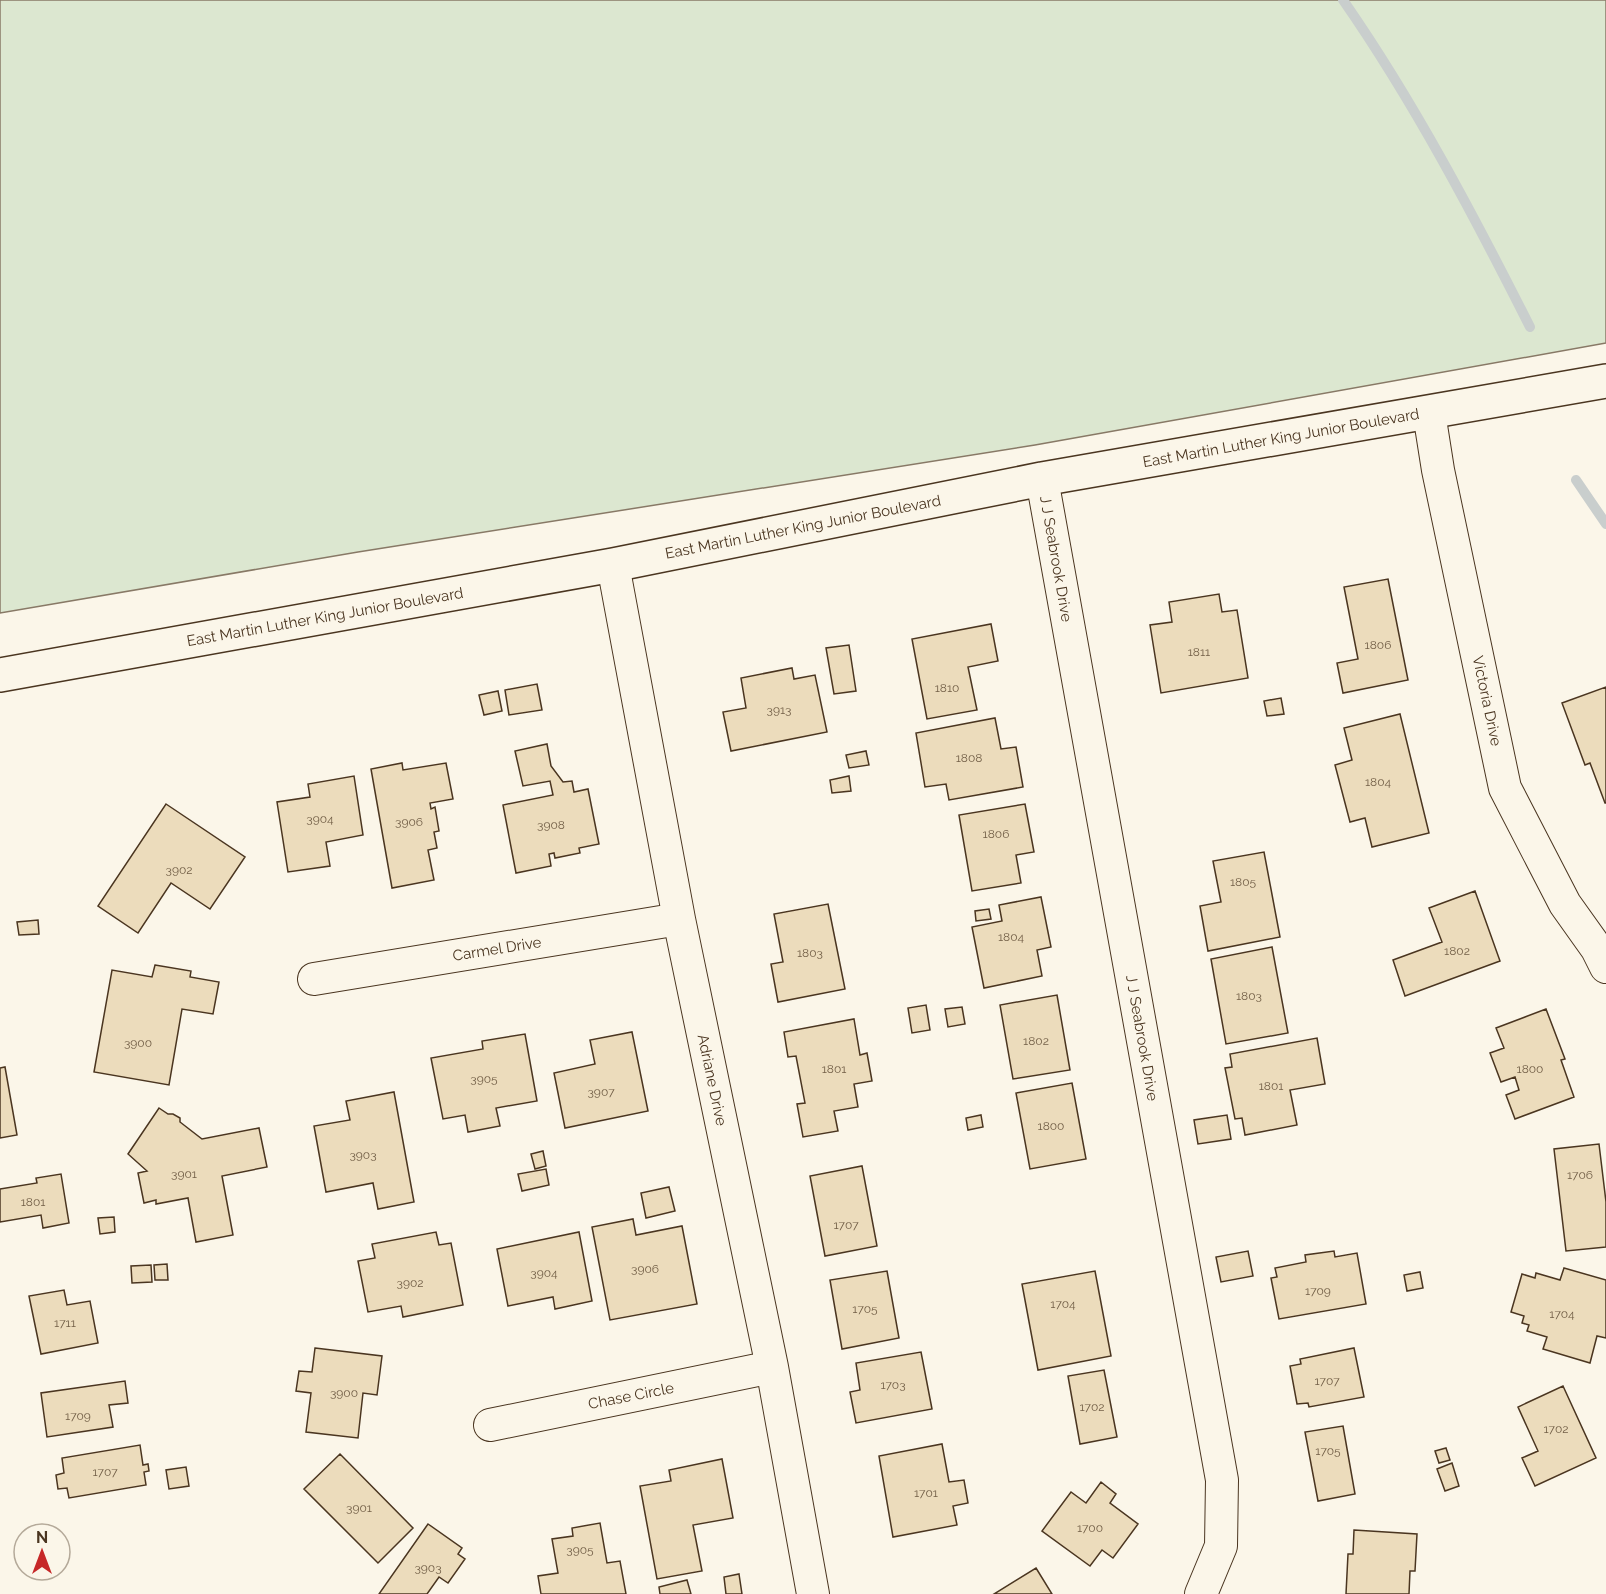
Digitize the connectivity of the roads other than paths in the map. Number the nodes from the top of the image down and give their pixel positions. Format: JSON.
{"nodes":[{"id":1,"x":1606,"y":381,"type":"edge"},
{"id":2,"x":1429,"y":412,"type":"junction"},
{"id":3,"x":1042,"y":479,"type":"junction"},
{"id":4,"x":614,"y":565,"type":"junction"},
{"id":5,"x":0,"y":675,"type":"edge"},
{"id":6,"x":679,"y":919,"type":"junction"},
{"id":7,"x":1606,"y":967,"type":"edge"},
{"id":8,"x":315,"y":979,"type":"dead end"},
{"id":9,"x":772,"y":1367,"type":"junction"},
{"id":10,"x":490,"y":1425,"type":"dead end"},
{"id":11,"x":813,"y":1594,"type":"edge"},
{"id":12,"x":1201,"y":1594,"type":"edge"}],
"edges":[{"from":1,"to":2,"type":"main road","name":"East Martin Luther King Junior Boulevard"},
{"from":2,"to":3,"type":"main road","name":"East Martin Luther King Junior Boulevard"},
{"from":2,"to":7,"type":"street","name":"Victoria Drive"},
{"from":3,"to":4,"type":"main road","name":"East Martin Luther King Junior Boulevard"},
{"from":3,"to":12,"type":"street","name":"J J Seabrook Drive"},
{"from":4,"to":5,"type":"main road","name":"East Martin Luther King Junior Boulevard"},
{"from":4,"to":6,"type":"street","name":"Adriane Drive"},
{"from":6,"to":8,"type":"street","name":"Carmel Drive"},
{"from":6,"to":9,"type":"street","name":"Adriane Drive"},
{"from":9,"to":10,"type":"street","name":"Chase Circle"},
{"from":9,"to":11,"type":"street","name":"Adriane Drive"}]}
